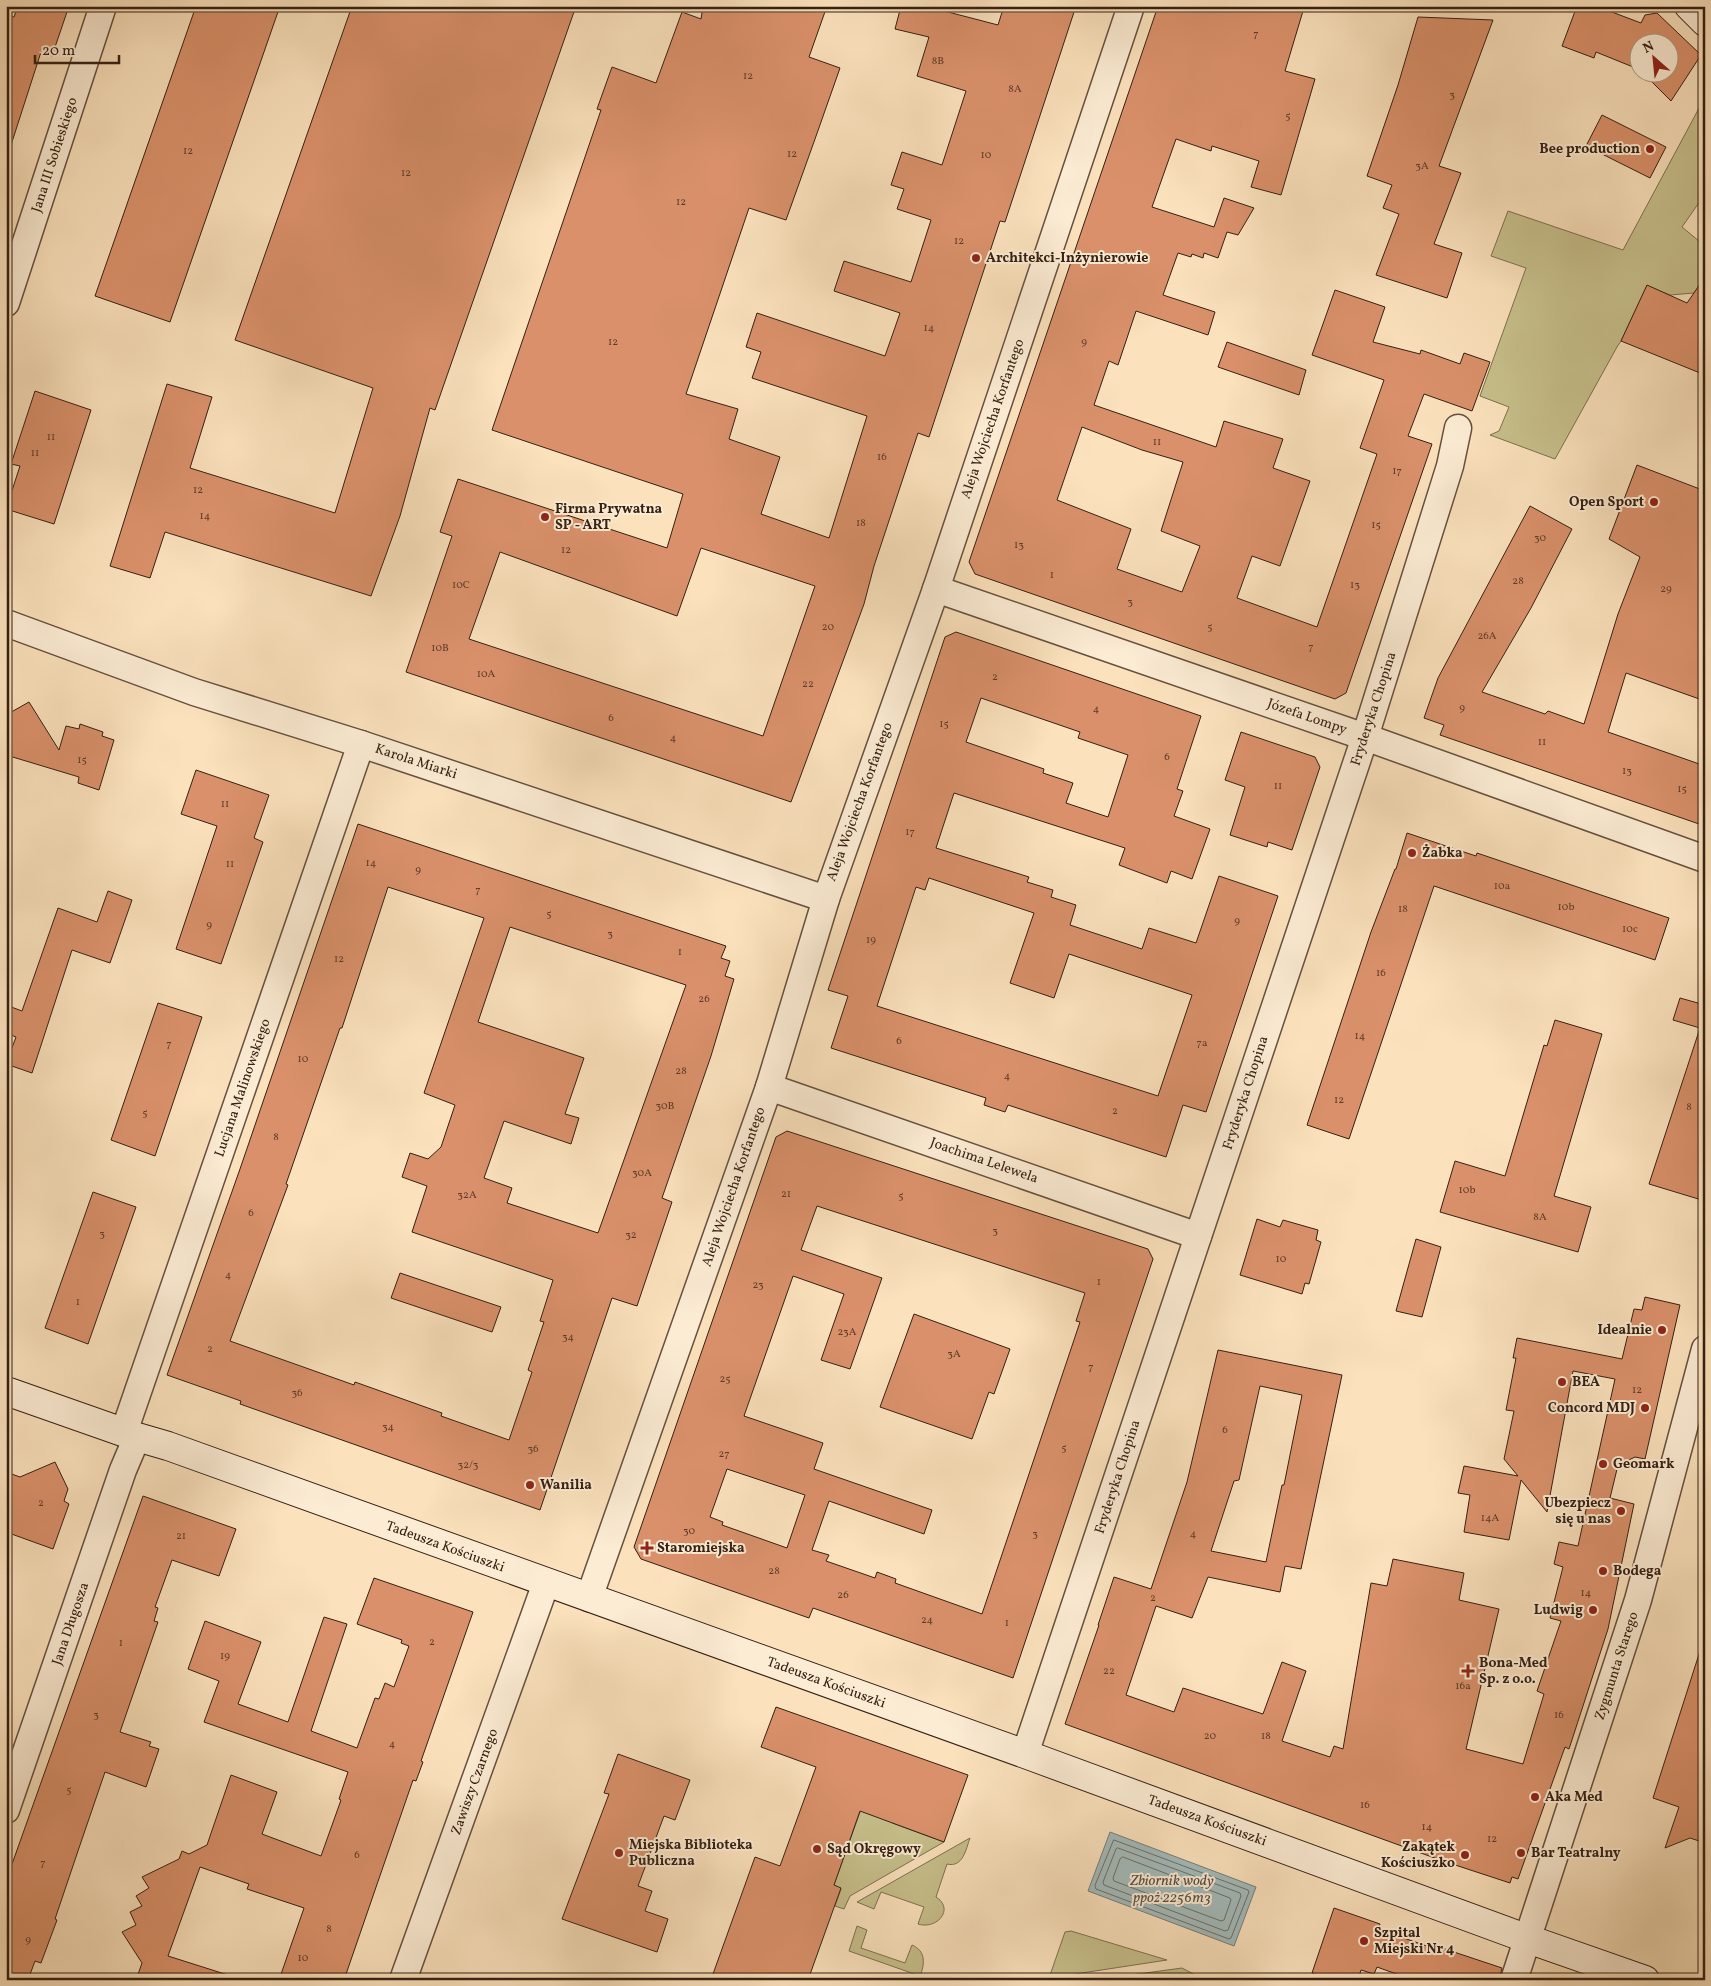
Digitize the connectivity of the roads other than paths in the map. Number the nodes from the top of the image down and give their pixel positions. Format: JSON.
{"nodes":[{"id":1,"x":103,"y":6,"type":"edge"},
{"id":2,"x":1131,"y":6,"type":"edge"},
{"id":3,"x":1689,"y":6,"type":"edge"},
{"id":4,"x":1705,"y":22,"type":"edge"},
{"id":5,"x":6,"y":303,"type":"edge"},
{"id":6,"x":1458,"y":428,"type":"dead end"},
{"id":7,"x":936,"y":589,"type":"junction"},
{"id":8,"x":6,"y":623,"type":"edge"},
{"id":9,"x":1365,"y":737,"type":"junction"},
{"id":10,"x":361,"y":744,"type":"junction"},
{"id":11,"x":1705,"y":859,"type":"edge"},
{"id":12,"x":826,"y":898,"type":"junction"},
{"id":13,"x":769,"y":1087,"type":"junction"},
{"id":14,"x":1198,"y":1236,"type":"junction"},
{"id":15,"x":1705,"y":1349,"type":"edge"},
{"id":16,"x":6,"y":1391,"type":"edge"},
{"id":17,"x":130,"y":1435,"type":"junction"},
{"id":18,"x":546,"y":1583,"type":"junction"},
{"id":19,"x":589,"y":1598,"type":"junction"},
{"id":20,"x":1025,"y":1754,"type":"junction"},
{"id":21,"x":6,"y":1810,"type":"edge"},
{"id":22,"x":1528,"y":1939,"type":"junction"},
{"id":23,"x":1623,"y":1977,"type":"edge"},
{"id":24,"x":403,"y":1980,"type":"edge"},
{"id":25,"x":1514,"y":1980,"type":"edge"}],
"edges":[{"from":1,"to":5,"type":"street","name":"Jana III Sobieskiego"},
{"from":2,"to":7,"type":"street","name":"Aleja Wojciecha Korfantego"},
{"from":3,"to":4,"type":"street"},
{"from":6,"to":9,"type":"street","name":"Fryderyka Chopina"},
{"from":7,"to":9,"type":"street","name":"Józefa Lompy"},
{"from":7,"to":12,"type":"street","name":"Aleja Wojciecha Korfantego"},
{"from":8,"to":10,"type":"street","name":"Karola Miarki"},
{"from":9,"to":11,"type":"street","name":"Józefa Lompy"},
{"from":9,"to":14,"type":"street","name":"Fryderyka Chopina"},
{"from":10,"to":12,"type":"street","name":"Karola Miarki"},
{"from":10,"to":17,"type":"street","name":"Lucjana Malinowskiego"},
{"from":12,"to":13,"type":"street","name":"Aleja Wojciecha Korfantego"},
{"from":13,"to":14,"type":"street","name":"Joachima Lelewela"},
{"from":13,"to":19,"type":"street","name":"Aleja Wojciecha Korfantego"},
{"from":14,"to":20,"type":"street","name":"Fryderyka Chopina"},
{"from":15,"to":22,"type":"street","name":"Zygmunta Starego"},
{"from":16,"to":17,"type":"street","name":"Tadeusza Kościuszki"},
{"from":17,"to":18,"type":"street","name":"Tadeusza Kościuszki"},
{"from":17,"to":21,"type":"street","name":"Jana Długosza"},
{"from":18,"to":19,"type":"street","name":"Tadeusza Kościuszki"},
{"from":18,"to":24,"type":"street","name":"Zawiszy Czarnego"},
{"from":19,"to":20,"type":"street","name":"Tadeusza Kościuszki"},
{"from":20,"to":22,"type":"street","name":"Tadeusza Kościuszki"},
{"from":22,"to":23,"type":"street","name":"Tadeusza Kościuszki"},
{"from":22,"to":25,"type":"street","name":"Zygmunta Starego"}]}
